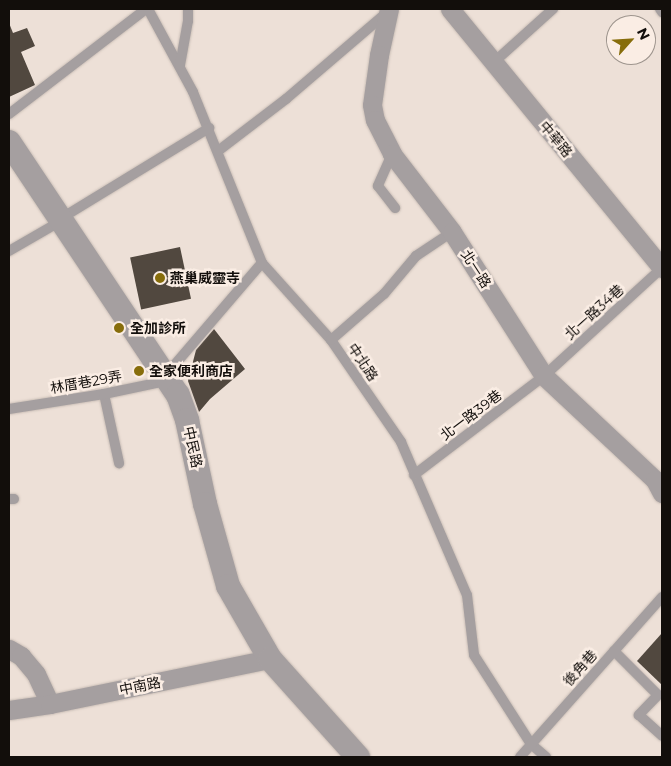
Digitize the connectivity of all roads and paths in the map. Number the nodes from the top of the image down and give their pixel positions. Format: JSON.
{"nodes":[{"id":1,"x":147,"y":9,"type":"edge"},
{"id":2,"x":188,"y":9,"type":"edge"},
{"id":3,"x":450,"y":9,"type":"edge"},
{"id":4,"x":553,"y":9,"type":"edge"},
{"id":5,"x":660,"y":9,"type":"edge"},
{"id":6,"x":388,"y":10,"type":"edge"},
{"id":7,"x":662,"y":12,"type":"edge"},
{"id":8,"x":493,"y":63,"type":"junction"},
{"id":9,"x":180,"y":65,"type":"junction"},
{"id":10,"x":9,"y":114,"type":"edge"},
{"id":11,"x":209,"y":128,"type":"junction"},
{"id":12,"x":9,"y":142,"type":"edge"},
{"id":13,"x":218,"y":151,"type":"junction"},
{"id":14,"x":392,"y":154,"type":"junction"},
{"id":15,"x":395,"y":208,"type":"dead end"},
{"id":16,"x":61,"y":220,"type":"junction"},
{"id":17,"x":452,"y":232,"type":"junction"},
{"id":18,"x":9,"y":251,"type":"edge"},
{"id":19,"x":262,"y":263,"type":"junction"},
{"id":20,"x":662,"y":268,"type":"edge"},
{"id":21,"x":331,"y":340,"type":"junction"},
{"id":22,"x":165,"y":376,"type":"junction"},
{"id":23,"x":544,"y":376,"type":"junction"},
{"id":24,"x":104,"y":394,"type":"junction"},
{"id":25,"x":9,"y":409,"type":"edge"},
{"id":26,"x":119,"y":462,"type":"dead end"},
{"id":27,"x":414,"y":475,"type":"junction"},
{"id":28,"x":660,"y":482,"type":"edge"},
{"id":29,"x":662,"y":597,"type":"edge"},
{"id":30,"x":9,"y":649,"type":"edge"},
{"id":31,"x":614,"y":651,"type":"junction"},
{"id":32,"x":270,"y":659,"type":"junction"},
{"id":33,"x":50,"y":704,"type":"junction"},
{"id":34,"x":9,"y":710,"type":"edge"},
{"id":35,"x":662,"y":736,"type":"edge"},
{"id":36,"x":531,"y":744,"type":"junction"},
{"id":37,"x":358,"y":757,"type":"edge"},
{"id":38,"x":520,"y":757,"type":"edge"},
{"id":39,"x":546,"y":757,"type":"edge"}],
"edges":[{"from":1,"to":9,"type":"lane","name":"中北路"},
{"from":1,"to":10,"type":"lane"},
{"from":2,"to":9,"type":"lane"},
{"from":3,"to":8,"type":"street","name":"中華路"},
{"from":4,"to":8,"type":"lane"},
{"from":5,"to":7,"type":"lane"},
{"from":6,"to":13,"type":"lane"},
{"from":6,"to":14,"type":"street","name":"北一路"},
{"from":8,"to":20,"type":"street","name":"中華路"},
{"from":9,"to":11,"type":"lane","name":"中北路"},
{"from":11,"to":13,"type":"lane","name":"中北路"},
{"from":11,"to":16,"type":"lane"},
{"from":12,"to":16,"type":"street","name":"中民路"},
{"from":13,"to":19,"type":"lane","name":"中北路"},
{"from":14,"to":15,"type":"lane"},
{"from":14,"to":17,"type":"street","name":"北一路"},
{"from":16,"to":18,"type":"lane"},
{"from":16,"to":22,"type":"street","name":"中民路"},
{"from":17,"to":21,"type":"lane"},
{"from":17,"to":23,"type":"street","name":"北一路"},
{"from":19,"to":21,"type":"lane","name":"中北路"},
{"from":19,"to":22,"type":"lane"},
{"from":20,"to":23,"type":"lane","name":"北一路34巷"},
{"from":21,"to":27,"type":"lane","name":"中北路"},
{"from":22,"to":24,"type":"lane","name":"林厝巷29弄"},
{"from":22,"to":32,"type":"street","name":"中民路"},
{"from":23,"to":27,"type":"lane","name":"北一路39巷"},
{"from":23,"to":28,"type":"street","name":"北一路"},
{"from":24,"to":25,"type":"lane","name":"林厝巷29弄"},
{"from":24,"to":26,"type":"lane"},
{"from":27,"to":36,"type":"lane","name":"中北路"},
{"from":29,"to":31,"type":"lane","name":"後角巷"},
{"from":30,"to":33,"type":"street"},
{"from":31,"to":35,"type":"lane"},
{"from":31,"to":36,"type":"lane","name":"後角巷"},
{"from":32,"to":33,"type":"street","name":"中南路"},
{"from":32,"to":37,"type":"street","name":"中民路"},
{"from":33,"to":34,"type":"street","name":"中南路"},
{"from":36,"to":38,"type":"lane","name":"後角巷"},
{"from":36,"to":39,"type":"lane","name":"中北路"}]}
